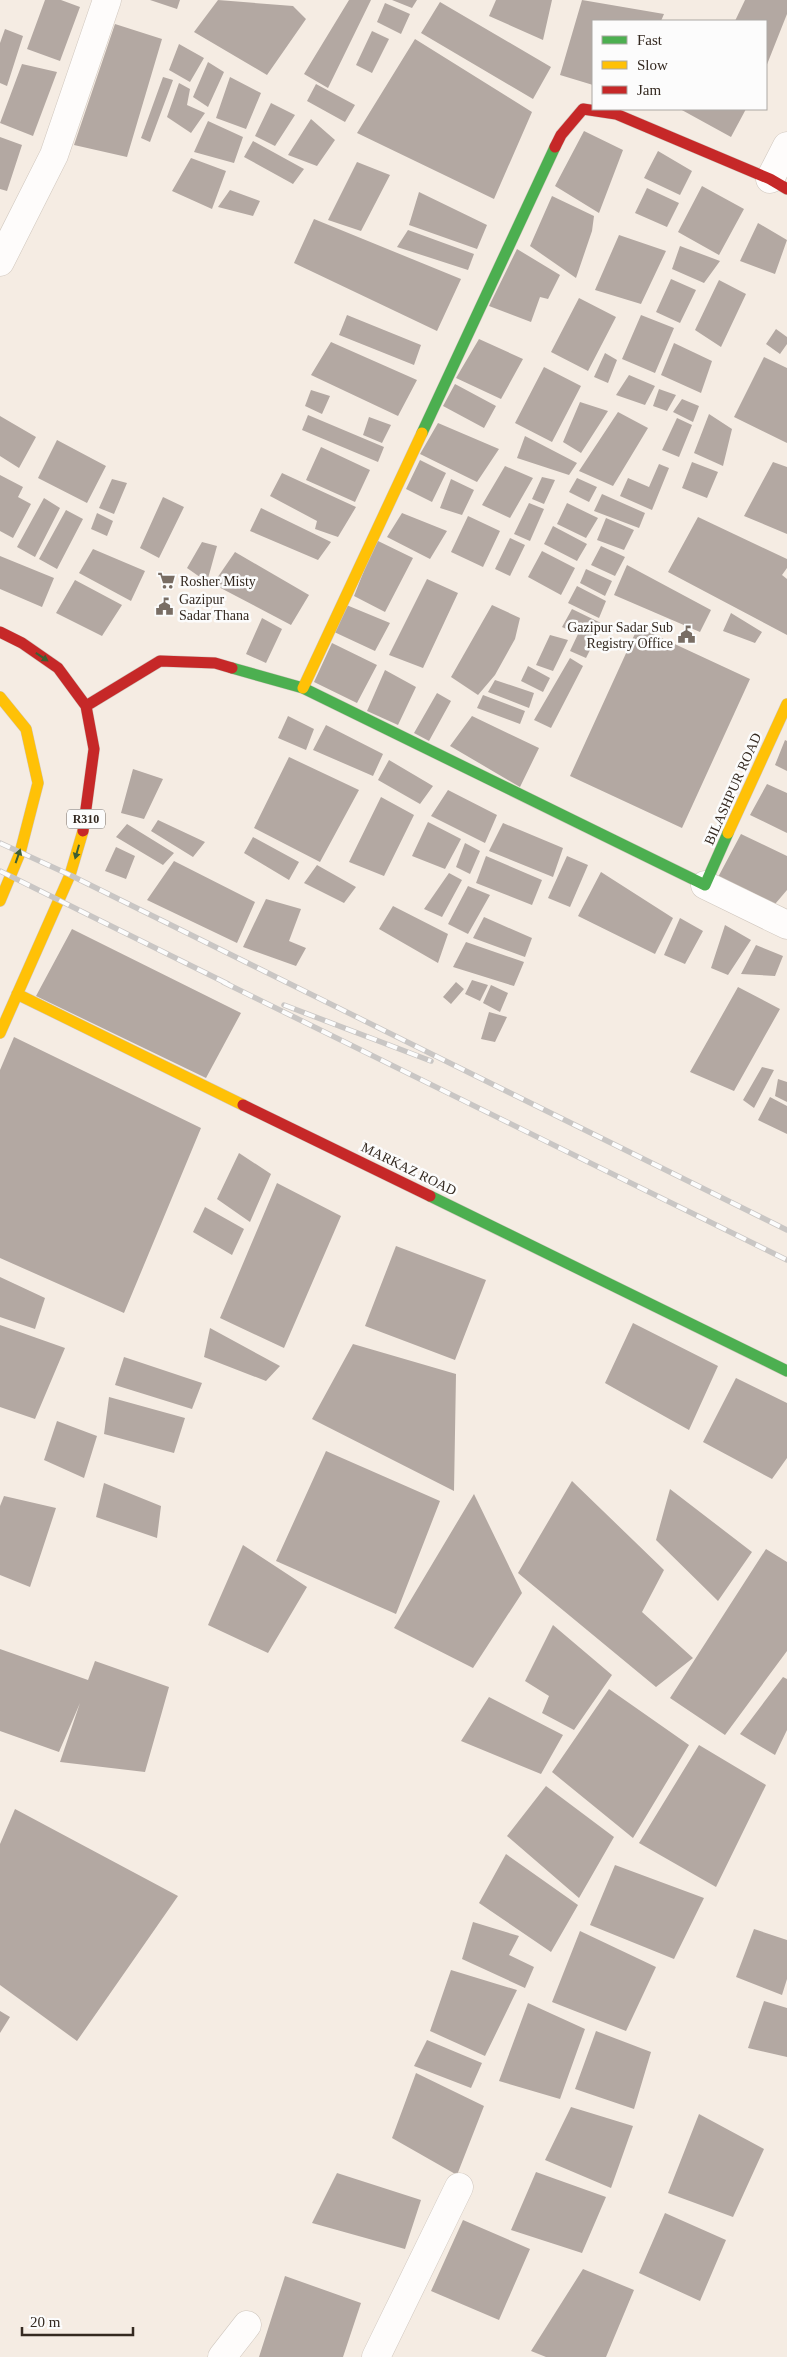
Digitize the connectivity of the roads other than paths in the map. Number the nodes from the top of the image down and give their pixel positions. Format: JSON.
{"nodes":[{"id":1,"x":107,"y":0,"type":"edge"},
{"id":2,"x":787,"y":146,"type":"edge"},
{"id":3,"x":779,"y":184,"type":"edge"},
{"id":4,"x":0,"y":262,"type":"edge"},
{"id":5,"x":0,"y":632,"type":"edge"},
{"id":6,"x":303,"y":688,"type":"junction"},
{"id":7,"x":0,"y":698,"type":"edge"},
{"id":8,"x":787,"y":704,"type":"edge"},
{"id":9,"x":86,"y":706,"type":"junction"},
{"id":10,"x":706,"y":885,"type":"junction"},
{"id":11,"x":0,"y":901,"type":"edge"},
{"id":12,"x":787,"y":925,"type":"edge"},
{"id":13,"x":17,"y":994,"type":"junction"},
{"id":14,"x":0,"y":1032,"type":"edge"},
{"id":15,"x":787,"y":1371,"type":"edge"},
{"id":16,"x":459,"y":2187,"type":"dead end"},
{"id":17,"x":247,"y":2324,"type":"dead end"},
{"id":18,"x":222,"y":2357,"type":"edge"},
{"id":19,"x":376,"y":2357,"type":"edge"}],
"edges":[{"from":1,"to":4,"type":"street"},
{"from":2,"to":3,"type":"street"},
{"from":3,"to":6,"type":"street"},
{"from":5,"to":9,"type":"street","number":"R310","one_way":true},
{"from":6,"to":9,"type":"street"},
{"from":6,"to":10,"type":"street"},
{"from":11,"to":7,"type":"street","one_way":true},
{"from":8,"to":10,"type":"street","name":"BILASHPUR ROAD"},
{"from":9,"to":13,"type":"street","number":"R310","one_way":true},
{"from":10,"to":12,"type":"street"},
{"from":13,"to":14,"type":"street","number":"R310"},
{"from":13,"to":15,"type":"street","name":"MARKAZ ROAD"},
{"from":16,"to":19,"type":"street"},
{"from":17,"to":18,"type":"street"}]}
